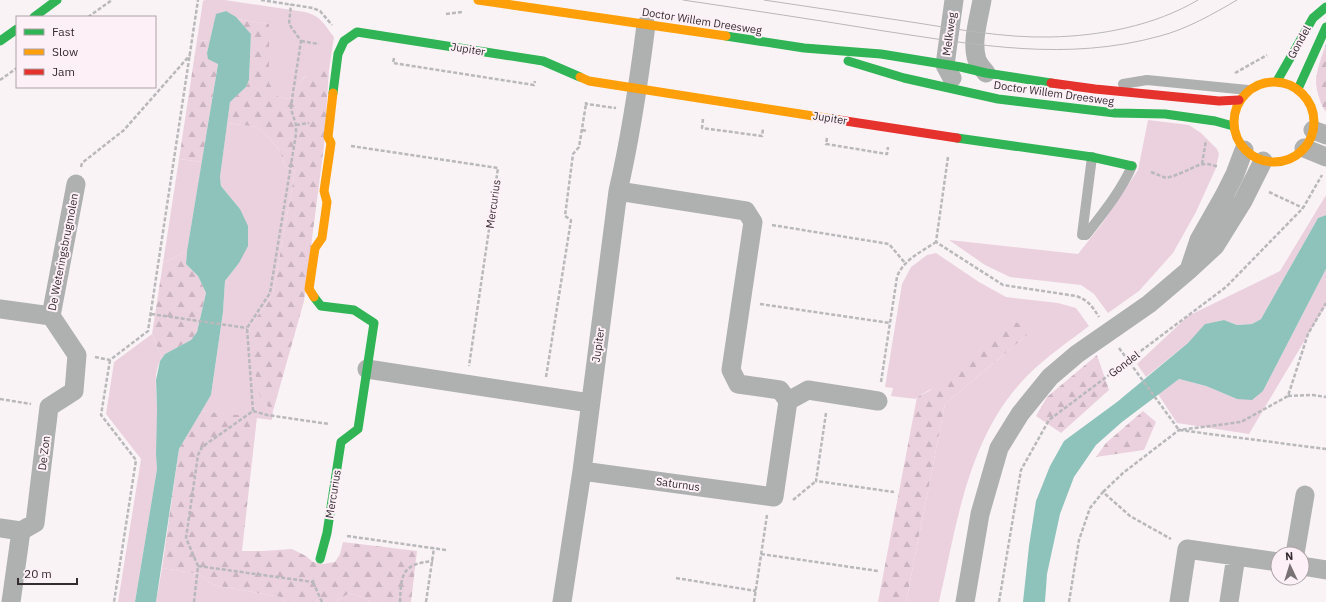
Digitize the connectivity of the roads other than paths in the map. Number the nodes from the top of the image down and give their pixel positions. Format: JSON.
{"nodes":[{"id":1,"x":57,"y":0,"type":"edge"},
{"id":2,"x":478,"y":0,"type":"edge"},
{"id":3,"x":954,"y":0,"type":"edge"},
{"id":4,"x":982,"y":0,"type":"edge"},
{"id":5,"x":533,"y":4,"type":"edge"},
{"id":6,"x":1326,"y":7,"type":"edge"},
{"id":7,"x":35,"y":16,"type":"edge"},
{"id":8,"x":646,"y":25,"type":"junction"},
{"id":9,"x":1326,"y":27,"type":"edge"},
{"id":10,"x":16,"y":30,"type":"edge"},
{"id":11,"x":0,"y":41,"type":"edge"},
{"id":12,"x":804,"y":48,"type":"junction"},
{"id":13,"x":945,"y":65,"type":"junction"},
{"id":14,"x":986,"y":73,"type":"junction"},
{"id":15,"x":1278,"y":81,"type":"junction"},
{"id":16,"x":638,"y":88,"type":"junction"},
{"id":17,"x":957,"y":89,"type":"junction"},
{"id":18,"x":1298,"y":89,"type":"junction"},
{"id":19,"x":1095,"y":90,"type":"junction"},
{"id":20,"x":1248,"y":90,"type":"junction"},
{"id":21,"x":1239,"y":100,"type":"junction"},
{"id":22,"x":1233,"y":126,"type":"junction"},
{"id":23,"x":1320,"y":132,"type":"edge"},
{"id":24,"x":1304,"y":148,"type":"junction"},
{"id":25,"x":1244,"y":150,"type":"junction"},
{"id":26,"x":1092,"y":157,"type":"junction"},
{"id":27,"x":1263,"y":161,"type":"junction"},
{"id":28,"x":1132,"y":166,"type":"joint"},
{"id":29,"x":1324,"y":166,"type":"edge"},
{"id":30,"x":76,"y":184,"type":"road end"},
{"id":31,"x":618,"y":191,"type":"junction"},
{"id":32,"x":1189,"y":270,"type":"junction"},
{"id":33,"x":0,"y":308,"type":"edge"},
{"id":34,"x":51,"y":316,"type":"junction"},
{"id":35,"x":367,"y":369,"type":"junction"},
{"id":36,"x":788,"y":401,"type":"junction"},
{"id":37,"x":878,"y":401,"type":"road end"},
{"id":38,"x":590,"y":403,"type":"junction"},
{"id":39,"x":582,"y":471,"type":"junction"},
{"id":40,"x":1305,"y":495,"type":"dead end"},
{"id":41,"x":0,"y":528,"type":"edge"},
{"id":42,"x":21,"y":531,"type":"junction"},
{"id":43,"x":1296,"y":546,"type":"edge"},
{"id":44,"x":1236,"y":556,"type":"junction"},
{"id":45,"x":320,"y":559,"type":"road end"},
{"id":46,"x":1270,"y":561,"type":"edge"},
{"id":47,"x":1310,"y":567,"type":"edge"},
{"id":48,"x":1326,"y":570,"type":"edge"},
{"id":49,"x":11,"y":602,"type":"edge"},
{"id":50,"x":562,"y":602,"type":"edge"},
{"id":51,"x":965,"y":602,"type":"edge"},
{"id":52,"x":1179,"y":602,"type":"edge"},
{"id":53,"x":1229,"y":602,"type":"edge"}],
"edges":[{"from":1,"to":7,"type":"street"},
{"from":2,"to":5,"type":"street","name":"Doctor Willem Dreesweg"},
{"from":3,"to":13,"type":"street","name":"Melkweg"},
{"from":4,"to":14,"type":"street"},
{"from":5,"to":8,"type":"street","name":"Doctor Willem Dreesweg"},
{"from":6,"to":15,"type":"street","name":"Gondel"},
{"from":8,"to":12,"type":"street","name":"Doctor Willem Dreesweg"},
{"from":8,"to":16,"type":"street","name":"Jupiter"},
{"from":9,"to":18,"type":"street","name":"Gondel"},
{"from":10,"to":11,"type":"street"},
{"from":12,"to":13,"type":"street","name":"Doctor Willem Dreesweg"},
{"from":12,"to":17,"type":"street","name":"Doctor Willem Dreesweg"},
{"from":13,"to":14,"type":"street","name":"Doctor Willem Dreesweg"},
{"from":13,"to":17,"type":"street","name":"Melkweg"},
{"from":14,"to":19,"type":"street","name":"Doctor Willem Dreesweg"},
{"from":15,"to":18,"type":"street"},
{"from":15,"to":20,"type":"street"},
{"from":16,"to":26,"type":"street","name":"Jupiter"},
{"from":16,"to":31,"type":"street","name":"Jupiter"},
{"from":16,"to":35,"type":"street","name":"Jupiter"},
{"from":17,"to":22,"type":"street","name":"Doctor Willem Dreesweg"},
{"from":18,"to":23,"type":"street"},
{"from":19,"to":20,"type":"lane","name":"Doctor Willem Dreesweg"},
{"from":19,"to":21,"type":"street","name":"Doctor Willem Dreesweg"},
{"from":20,"to":21,"type":"street"},
{"from":21,"to":22,"type":"street"},
{"from":22,"to":25,"type":"street"},
{"from":23,"to":24,"type":"street"},
{"from":24,"to":27,"type":"street"},
{"from":24,"to":29,"type":"street"},
{"from":25,"to":27,"type":"street"},
{"from":25,"to":32,"type":"street"},
{"from":26,"to":28,"type":"street"},
{"from":26,"to":28,"type":"lane"},
{"from":27,"to":32,"type":"street"},
{"from":30,"to":34,"type":"street","name":"De Weteringsbrugmolen"},
{"from":31,"to":36,"type":"street"},
{"from":31,"to":38,"type":"street","name":"Jupiter"},
{"from":32,"to":51,"type":"street"},
{"from":33,"to":34,"type":"street","name":"De Weteringsbrugmolen"},
{"from":34,"to":42,"type":"street","name":"De Zon"},
{"from":35,"to":38,"type":"street"},
{"from":35,"to":45,"type":"street","name":"Mercurius"},
{"from":36,"to":37,"type":"street"},
{"from":36,"to":39,"type":"street","name":"Saturnus"},
{"from":38,"to":39,"type":"street","name":"Jupiter"},
{"from":39,"to":50,"type":"street","name":"Jupiter"},
{"from":40,"to":43,"type":"street"},
{"from":41,"to":42,"type":"street"},
{"from":42,"to":49,"type":"street"},
{"from":44,"to":46,"type":"street"},
{"from":44,"to":52,"type":"street"},
{"from":44,"to":53,"type":"street"},
{"from":47,"to":48,"type":"street"}]}
